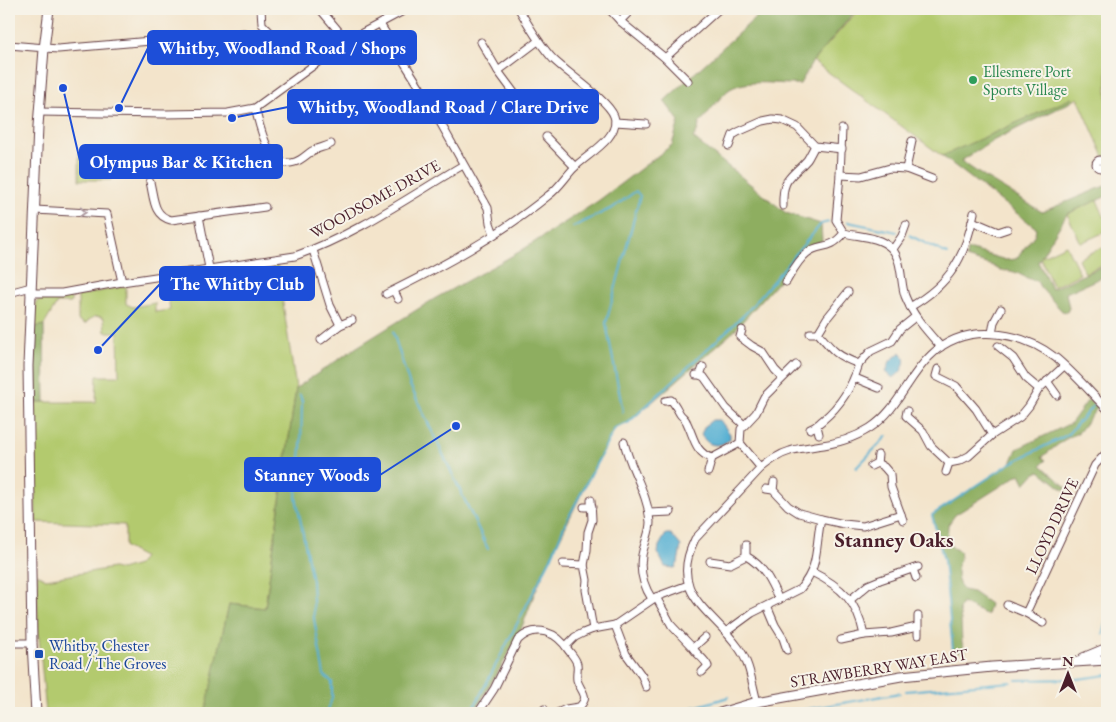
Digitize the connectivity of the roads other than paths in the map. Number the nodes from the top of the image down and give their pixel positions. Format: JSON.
{"nodes":[{"id":1,"x":48,"y":9,"type":"edge"},
{"id":2,"x":261,"y":9,"type":"edge"},
{"id":3,"x":320,"y":9,"type":"edge"},
{"id":4,"x":407,"y":9,"type":"edge"},
{"id":5,"x":518,"y":9,"type":"edge"},
{"id":6,"x":609,"y":9,"type":"edge"},
{"id":7,"x":632,"y":9,"type":"edge"},
{"id":8,"x":719,"y":9,"type":"edge"},
{"id":9,"x":620,"y":21,"type":"junction"},
{"id":10,"x":380,"y":24,"type":"junction"},
{"id":11,"x":244,"y":33,"type":"dead end"},
{"id":12,"x":273,"y":35,"type":"dead end"},
{"id":13,"x":347,"y":41,"type":"junction"},
{"id":14,"x":538,"y":41,"type":"junction"},
{"id":15,"x":481,"y":42,"type":"dead end"},
{"id":16,"x":9,"y":45,"type":"edge"},
{"id":17,"x":44,"y":49,"type":"junction"},
{"id":18,"x":665,"y":58,"type":"junction"},
{"id":19,"x":498,"y":71,"type":"junction"},
{"id":20,"x":688,"y":81,"type":"dead end"},
{"id":21,"x":518,"y":98,"type":"dead end"},
{"id":22,"x":255,"y":108,"type":"junction"},
{"id":23,"x":39,"y":112,"type":"junction"},
{"id":24,"x":616,"y":122,"type":"junction"},
{"id":25,"x":646,"y":124,"type":"dead end"},
{"id":26,"x":842,"y":129,"type":"dead end"},
{"id":27,"x":545,"y":137,"type":"dead end"},
{"id":28,"x":912,"y":141,"type":"dead end"},
{"id":29,"x":331,"y":144,"type":"dead end"},
{"id":30,"x":729,"y":146,"type":"dead end"},
{"id":31,"x":814,"y":146,"type":"junction"},
{"id":32,"x":842,"y":149,"type":"junction"},
{"id":33,"x":463,"y":165,"type":"junction"},
{"id":34,"x":575,"y":167,"type":"junction"},
{"id":35,"x":906,"y":169,"type":"junction"},
{"id":36,"x":840,"y":175,"type":"junction"},
{"id":37,"x":932,"y":179,"type":"dead end"},
{"id":38,"x":150,"y":182,"type":"dead end"},
{"id":39,"x":781,"y":201,"type":"dead end"},
{"id":40,"x":265,"y":207,"type":"dead end"},
{"id":41,"x":35,"y":210,"type":"junction"},
{"id":42,"x":974,"y":213,"type":"dead end"},
{"id":43,"x":199,"y":216,"type":"junction"},
{"id":44,"x":972,"y":221,"type":"junction"},
{"id":45,"x":906,"y":225,"type":"dead end"},
{"id":46,"x":844,"y":233,"type":"junction"},
{"id":47,"x":1004,"y":233,"type":"dead end"},
{"id":48,"x":494,"y":234,"type":"junction"},
{"id":49,"x":892,"y":249,"type":"junction"},
{"id":50,"x":313,"y":250,"type":"junction"},
{"id":51,"x":209,"y":268,"type":"junction"},
{"id":52,"x":122,"y":282,"type":"junction"},
{"id":53,"x":786,"y":282,"type":"dead end"},
{"id":54,"x":31,"y":290,"type":"junction"},
{"id":55,"x":394,"y":291,"type":"junction"},
{"id":56,"x":848,"y":292,"type":"dead end"},
{"id":57,"x":9,"y":293,"type":"edge"},
{"id":58,"x":386,"y":294,"type":"dead end"},
{"id":59,"x":398,"y":299,"type":"dead end"},
{"id":60,"x":910,"y":307,"type":"junction"},
{"id":61,"x":1002,"y":309,"type":"dead end"},
{"id":62,"x":915,"y":317,"type":"junction"},
{"id":63,"x":352,"y":320,"type":"dead end"},
{"id":64,"x":340,"y":325,"type":"junction"},
{"id":65,"x":810,"y":333,"type":"dead end"},
{"id":66,"x":818,"y":333,"type":"junction"},
{"id":67,"x":992,"y":333,"type":"junction"},
{"id":68,"x":739,"y":335,"type":"dead end"},
{"id":69,"x":321,"y":340,"type":"dead end"},
{"id":70,"x":941,"y":346,"type":"junction"},
{"id":71,"x":998,"y":346,"type":"dead end"},
{"id":72,"x":859,"y":364,"type":"junction"},
{"id":73,"x":796,"y":365,"type":"dead end"},
{"id":74,"x":1064,"y":366,"type":"junction"},
{"id":75,"x":700,"y":372,"type":"dead end"},
{"id":76,"x":935,"y":375,"type":"dead end"},
{"id":77,"x":782,"y":377,"type":"junction"},
{"id":78,"x":855,"y":378,"type":"junction"},
{"id":79,"x":1047,"y":381,"type":"junction"},
{"id":80,"x":879,"y":388,"type":"dead end"},
{"id":81,"x":1040,"y":389,"type":"junction"},
{"id":82,"x":1057,"y":395,"type":"dead end"},
{"id":83,"x":670,"y":399,"type":"dead end"},
{"id":84,"x":1107,"y":408,"type":"edge"},
{"id":85,"x":904,"y":415,"type":"dead end"},
{"id":86,"x":744,"y":425,"type":"junction"},
{"id":87,"x":815,"y":429,"type":"dead end"},
{"id":88,"x":992,"y":435,"type":"junction"},
{"id":89,"x":624,"y":442,"type":"dead end"},
{"id":90,"x":740,"y":443,"type":"junction"},
{"id":91,"x":1107,"y":453,"type":"edge"},
{"id":92,"x":878,"y":455,"type":"dead end"},
{"id":93,"x":712,"y":458,"type":"junction"},
{"id":94,"x":949,"y":463,"type":"junction"},
{"id":95,"x":761,"y":468,"type":"junction"},
{"id":96,"x":708,"y":472,"type":"dead end"},
{"id":97,"x":946,"y":472,"type":"dead end"},
{"id":98,"x":774,"y":482,"type":"dead end"},
{"id":99,"x":589,"y":505,"type":"dead end"},
{"id":100,"x":672,"y":512,"type":"dead end"},
{"id":101,"x":649,"y":513,"type":"junction"},
{"id":102,"x":820,"y":519,"type":"junction"},
{"id":103,"x":746,"y":545,"type":"dead end"},
{"id":104,"x":746,"y":556,"type":"junction"},
{"id":105,"x":710,"y":561,"type":"dead end"},
{"id":106,"x":563,"y":564,"type":"dead end"},
{"id":107,"x":584,"y":565,"type":"junction"},
{"id":108,"x":812,"y":572,"type":"junction"},
{"id":109,"x":916,"y":578,"type":"dead end"},
{"id":110,"x":688,"y":585,"type":"junction"},
{"id":111,"x":654,"y":598,"type":"junction"},
{"id":112,"x":779,"y":600,"type":"junction"},
{"id":113,"x":850,"y":600,"type":"junction"},
{"id":114,"x":1007,"y":605,"type":"dead end"},
{"id":115,"x":767,"y":606,"type":"junction"},
{"id":116,"x":1026,"y":613,"type":"junction"},
{"id":117,"x":918,"y":616,"type":"dead end"},
{"id":118,"x":1044,"y":623,"type":"dead end"},
{"id":119,"x":614,"y":625,"type":"junction"},
{"id":120,"x":917,"y":627,"type":"junction"},
{"id":121,"x":593,"y":629,"type":"junction"},
{"id":122,"x":726,"y":632,"type":"junction"},
{"id":123,"x":864,"y":635,"type":"junction"},
{"id":124,"x":918,"y":635,"type":"dead end"},
{"id":125,"x":705,"y":637,"type":"dead end"},
{"id":126,"x":841,"y":640,"type":"dead end"},
{"id":127,"x":32,"y":642,"type":"junction"},
{"id":128,"x":9,"y":643,"type":"edge"},
{"id":129,"x":566,"y":646,"type":"junction"},
{"id":130,"x":693,"y":648,"type":"junction"},
{"id":131,"x":1107,"y":648,"type":"edge"},
{"id":132,"x":787,"y":650,"type":"dead end"},
{"id":133,"x":1107,"y":660,"type":"edge"},
{"id":134,"x":1074,"y":661,"type":"junction"},
{"id":135,"x":702,"y":672,"type":"dead end"},
{"id":136,"x":646,"y":687,"type":"dead end"},
{"id":137,"x":757,"y":702,"type":"junction"},
{"id":138,"x":36,"y":713,"type":"edge"},
{"id":139,"x":478,"y":713,"type":"edge"},
{"id":140,"x":557,"y":713,"type":"edge"},
{"id":141,"x":720,"y":713,"type":"edge"}],
"edges":[{"from":1,"to":17,"type":"main road"},
{"from":2,"to":12,"type":"street"},
{"from":3,"to":13,"type":"street"},
{"from":4,"to":10,"type":"street"},
{"from":5,"to":14,"type":"street"},
{"from":6,"to":9,"type":"street"},
{"from":7,"to":9,"type":"street"},
{"from":8,"to":18,"type":"street"},
{"from":9,"to":18,"type":"street"},
{"from":10,"to":13,"type":"street"},
{"from":10,"to":33,"type":"street"},
{"from":11,"to":17,"type":"street"},
{"from":13,"to":22,"type":"street"},
{"from":14,"to":19,"type":"street"},
{"from":14,"to":24,"type":"street"},
{"from":15,"to":19,"type":"street"},
{"from":16,"to":17,"type":"street"},
{"from":17,"to":23,"type":"main road"},
{"from":18,"to":20,"type":"street"},
{"from":19,"to":21,"type":"street"},
{"from":22,"to":23,"type":"street"},
{"from":22,"to":29,"type":"street"},
{"from":23,"to":41,"type":"main road"},
{"from":24,"to":25,"type":"street"},
{"from":24,"to":34,"type":"street"},
{"from":26,"to":32,"type":"street"},
{"from":27,"to":34,"type":"street"},
{"from":28,"to":35,"type":"street"},
{"from":30,"to":31,"type":"street"},
{"from":31,"to":32,"type":"street"},
{"from":31,"to":39,"type":"street"},
{"from":32,"to":36,"type":"street"},
{"from":33,"to":48,"type":"street"},
{"from":33,"to":50,"type":"street","name":"WOODSOME DRIVE"},
{"from":34,"to":48,"type":"street"},
{"from":35,"to":36,"type":"street"},
{"from":35,"to":37,"type":"street"},
{"from":36,"to":46,"type":"street"},
{"from":38,"to":43,"type":"street"},
{"from":40,"to":43,"type":"street"},
{"from":41,"to":52,"type":"street","one_way":true},
{"from":41,"to":54,"type":"main road"},
{"from":42,"to":44,"type":"street"},
{"from":43,"to":51,"type":"street"},
{"from":44,"to":47,"type":"street"},
{"from":44,"to":60,"type":"street"},
{"from":45,"to":49,"type":"street"},
{"from":46,"to":49,"type":"street"},
{"from":46,"to":53,"type":"street"},
{"from":48,"to":55,"type":"street"},
{"from":49,"to":60,"type":"street"},
{"from":50,"to":51,"type":"street","name":"WOODSOME DRIVE"},
{"from":50,"to":64,"type":"street"},
{"from":51,"to":52,"type":"street","name":"WOODSOME DRIVE"},
{"from":52,"to":54,"type":"street","name":"WOODSOME DRIVE"},
{"from":54,"to":57,"type":"street","name":"WOODSOME DRIVE"},
{"from":54,"to":127,"type":"main road"},
{"from":55,"to":58,"type":"street"},
{"from":55,"to":59,"type":"street"},
{"from":56,"to":66,"type":"street"},
{"from":60,"to":62,"type":"street"},
{"from":61,"to":67,"type":"street"},
{"from":62,"to":70,"type":"street"},
{"from":62,"to":72,"type":"street"},
{"from":63,"to":64,"type":"street"},
{"from":64,"to":69,"type":"street"},
{"from":65,"to":66,"type":"street"},
{"from":66,"to":72,"type":"street"},
{"from":67,"to":70,"type":"street"},
{"from":67,"to":74,"type":"street"},
{"from":68,"to":77,"type":"street"},
{"from":70,"to":95,"type":"street"},
{"from":71,"to":81,"type":"street"},
{"from":72,"to":78,"type":"street"},
{"from":73,"to":77,"type":"street"},
{"from":74,"to":79,"type":"street"},
{"from":74,"to":84,"type":"street"},
{"from":75,"to":86,"type":"street"},
{"from":76,"to":88,"type":"street"},
{"from":77,"to":86,"type":"street"},
{"from":78,"to":80,"type":"street"},
{"from":78,"to":87,"type":"street"},
{"from":79,"to":81,"type":"street"},
{"from":79,"to":82,"type":"street"},
{"from":81,"to":88,"type":"street"},
{"from":83,"to":93,"type":"street"},
{"from":85,"to":94,"type":"street"},
{"from":86,"to":90,"type":"street"},
{"from":88,"to":94,"type":"street"},
{"from":89,"to":101,"type":"street"},
{"from":90,"to":93,"type":"street"},
{"from":90,"to":95,"type":"street"},
{"from":91,"to":116,"type":"street","name":"LLOYD DRIVE"},
{"from":92,"to":102,"type":"street"},
{"from":93,"to":96,"type":"street"},
{"from":94,"to":97,"type":"street"},
{"from":95,"to":110,"type":"street"},
{"from":98,"to":102,"type":"street"},
{"from":99,"to":107,"type":"street"},
{"from":100,"to":101,"type":"street"},
{"from":101,"to":111,"type":"street"},
{"from":102,"to":108,"type":"street"},
{"from":103,"to":104,"type":"street"},
{"from":104,"to":105,"type":"street"},
{"from":104,"to":112,"type":"street"},
{"from":106,"to":107,"type":"street"},
{"from":107,"to":121,"type":"street"},
{"from":108,"to":112,"type":"street"},
{"from":108,"to":113,"type":"street"},
{"from":109,"to":113,"type":"street"},
{"from":110,"to":111,"type":"street"},
{"from":110,"to":122,"type":"street"},
{"from":111,"to":119,"type":"street"},
{"from":111,"to":130,"type":"street"},
{"from":112,"to":115,"type":"street"},
{"from":113,"to":123,"type":"street"},
{"from":114,"to":116,"type":"street"},
{"from":115,"to":122,"type":"street"},
{"from":115,"to":132,"type":"street"},
{"from":116,"to":118,"type":"street"},
{"from":117,"to":120,"type":"street"},
{"from":119,"to":121,"type":"street"},
{"from":119,"to":136,"type":"street"},
{"from":120,"to":123,"type":"street"},
{"from":120,"to":124,"type":"street"},
{"from":121,"to":129,"type":"street"},
{"from":122,"to":137,"type":"street"},
{"from":123,"to":126,"type":"street"},
{"from":125,"to":130,"type":"street"},
{"from":127,"to":128,"type":"street"},
{"from":127,"to":138,"type":"main road"},
{"from":129,"to":139,"type":"street"},
{"from":129,"to":140,"type":"street"},
{"from":130,"to":135,"type":"street"},
{"from":131,"to":134,"type":"main road","name":"STRAWBERRY WAY EAST"},
{"from":133,"to":134,"type":"main road","name":"STRAWBERRY WAY EAST"},
{"from":134,"to":137,"type":"main road","name":"STRAWBERRY WAY EAST"},
{"from":137,"to":141,"type":"main road","name":"STRAWBERRY WAY EAST"}]}
